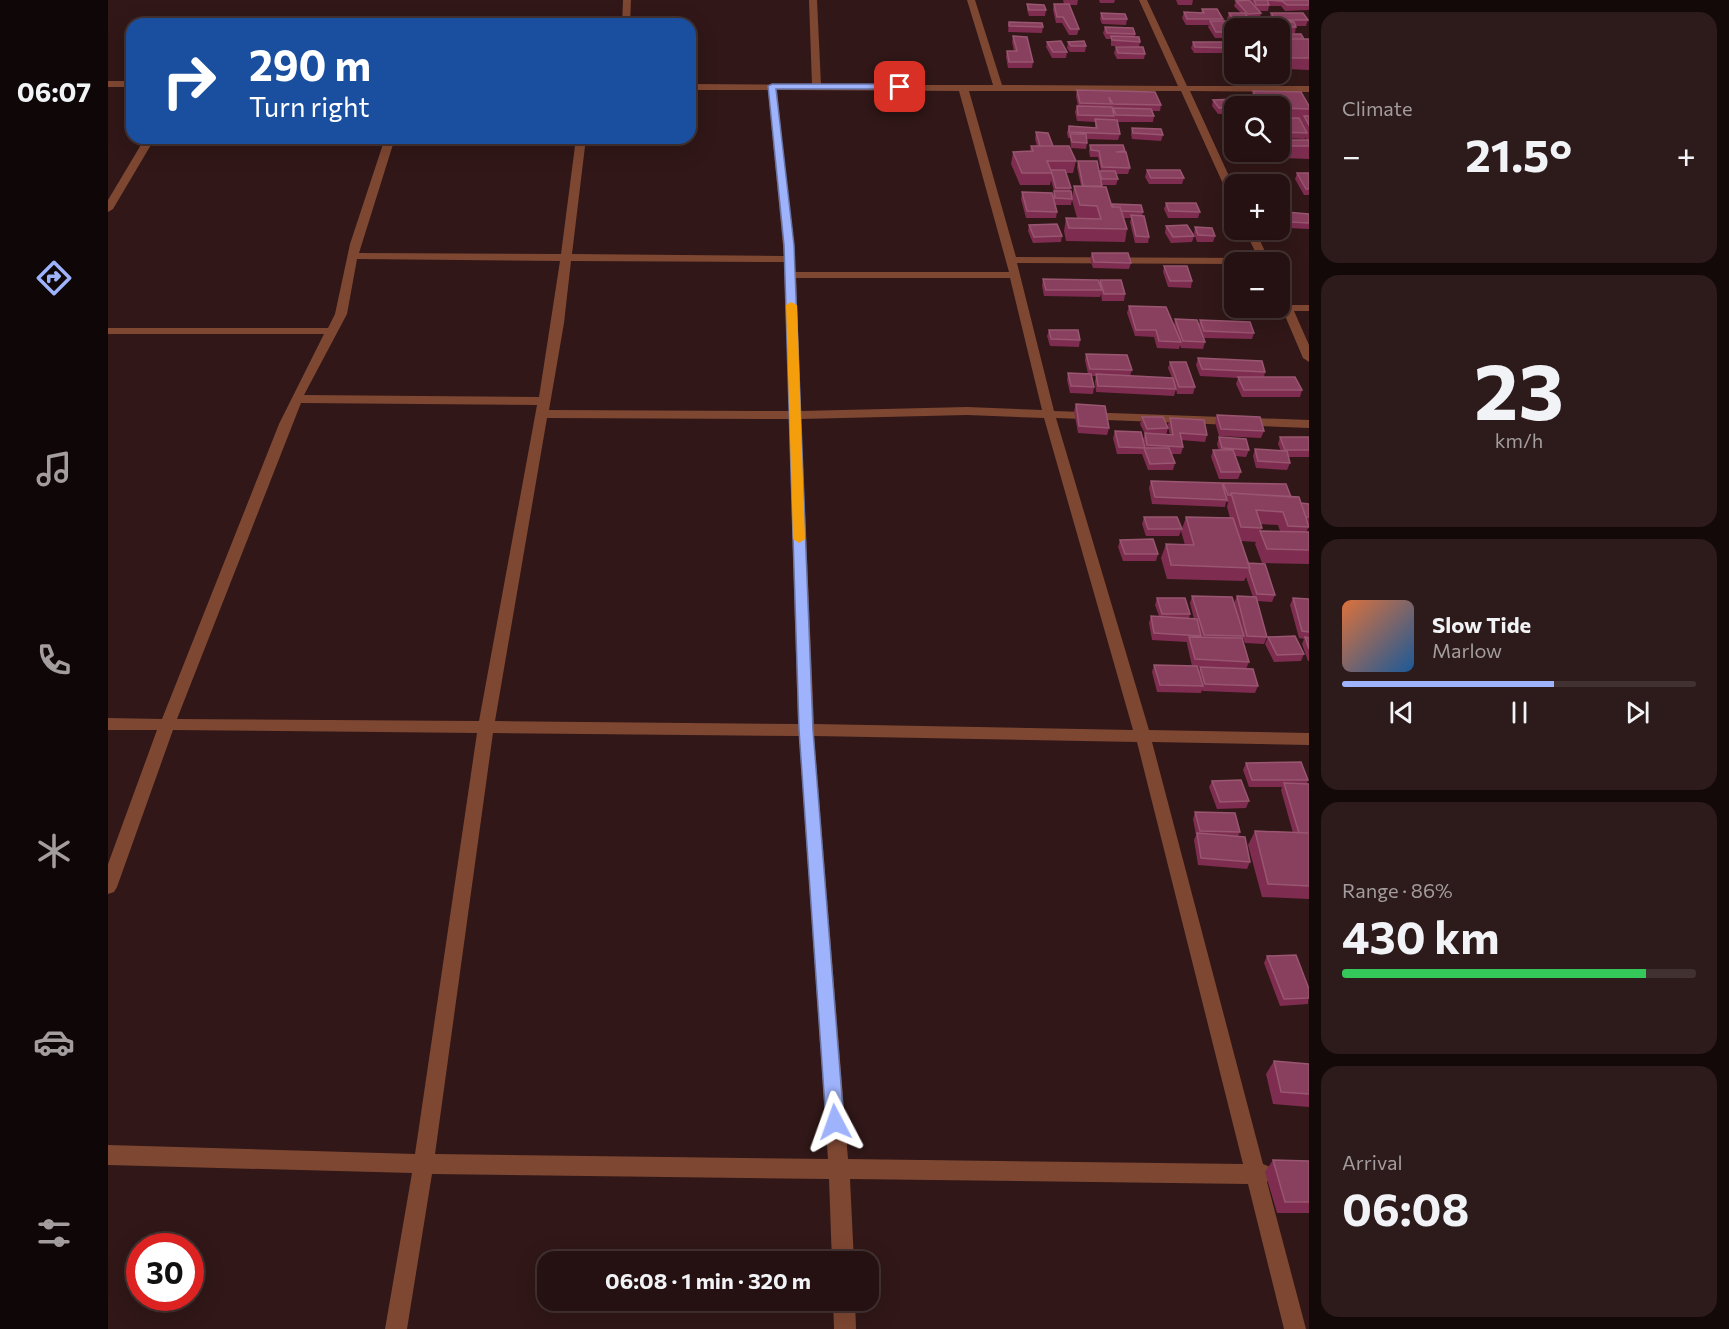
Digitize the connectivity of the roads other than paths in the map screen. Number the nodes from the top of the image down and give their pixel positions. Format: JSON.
{"nodes":[{"id":1,"x":627,"y":0,"type":"edge"},
{"id":2,"x":813,"y":0,"type":"edge"},
{"id":3,"x":971,"y":0,"type":"edge"},
{"id":4,"x":1143,"y":0,"type":"edge"},
{"id":5,"x":626,"y":18,"type":"edge"},
{"id":6,"x":108,"y":84,"type":"edge"},
{"id":7,"x":126,"y":84,"type":"edge"},
{"id":8,"x":772,"y":86,"type":"junction"},
{"id":9,"x":817,"y":86,"type":"junction"},
{"id":10,"x":696,"y":87,"type":"edge"},
{"id":11,"x":963,"y":87,"type":"junction"},
{"id":12,"x":998,"y":87,"type":"junction"},
{"id":13,"x":1183,"y":88,"type":"junction"},
{"id":14,"x":1309,"y":89,"type":"edge"},
{"id":15,"x":146,"y":144,"type":"edge"},
{"id":16,"x":388,"y":144,"type":"edge"},
{"id":17,"x":581,"y":144,"type":"edge"},
{"id":18,"x":1224,"y":176,"type":"edge"},
{"id":19,"x":108,"y":209,"type":"edge"},
{"id":20,"x":352,"y":256,"type":"junction"},
{"id":21,"x":567,"y":258,"type":"junction"},
{"id":22,"x":789,"y":259,"type":"junction"},
{"id":23,"x":1224,"y":263,"type":"edge"},
{"id":24,"x":1013,"y":268,"type":"junction"},
{"id":25,"x":791,"y":275,"type":"junction"},
{"id":26,"x":1290,"y":308,"type":"edge"},
{"id":27,"x":1309,"y":308,"type":"edge"},
{"id":28,"x":1290,"y":315,"type":"edge"},
{"id":29,"x":108,"y":331,"type":"edge"},
{"id":30,"x":333,"y":331,"type":"junction"},
{"id":31,"x":1309,"y":358,"type":"edge"},
{"id":32,"x":297,"y":399,"type":"junction"},
{"id":33,"x":541,"y":408,"type":"junction"},
{"id":34,"x":1048,"y":414,"type":"junction"},
{"id":35,"x":795,"y":415,"type":"junction"},
{"id":36,"x":1309,"y":424,"type":"edge"},
{"id":37,"x":108,"y":724,"type":"edge"},
{"id":38,"x":167,"y":725,"type":"junction"},
{"id":39,"x":486,"y":728,"type":"junction"},
{"id":40,"x":806,"y":730,"type":"junction"},
{"id":41,"x":1143,"y":736,"type":"junction"},
{"id":42,"x":1309,"y":739,"type":"edge"},
{"id":43,"x":108,"y":887,"type":"edge"},
{"id":44,"x":108,"y":1155,"type":"edge"},
{"id":45,"x":424,"y":1164,"type":"junction"},
{"id":46,"x":839,"y":1168,"type":"junction"},
{"id":47,"x":1254,"y":1174,"type":"junction"},
{"id":48,"x":1287,"y":1174,"type":"edge"},
{"id":49,"x":843,"y":1251,"type":"edge"},
{"id":50,"x":844,"y":1311,"type":"edge"},
{"id":51,"x":396,"y":1329,"type":"edge"},
{"id":52,"x":845,"y":1329,"type":"edge"},
{"id":53,"x":1295,"y":1329,"type":"edge"}],
"edges":[{"from":1,"to":5,"type":"street"},
{"from":2,"to":9,"type":"street"},
{"from":3,"to":12,"type":"street"},
{"from":4,"to":13,"type":"street"},
{"from":6,"to":7,"type":"street"},
{"from":8,"to":9,"type":"street"},
{"from":8,"to":10,"type":"street"},
{"from":8,"to":22,"type":"street"},
{"from":9,"to":11,"type":"street"},
{"from":11,"to":12,"type":"street"},
{"from":11,"to":24,"type":"street"},
{"from":12,"to":13,"type":"street"},
{"from":13,"to":14,"type":"street"},
{"from":13,"to":18,"type":"street"},
{"from":15,"to":19,"type":"street"},
{"from":16,"to":20,"type":"street"},
{"from":17,"to":21,"type":"street"},
{"from":20,"to":21,"type":"street"},
{"from":20,"to":30,"type":"street"},
{"from":21,"to":22,"type":"street"},
{"from":21,"to":33,"type":"street"},
{"from":22,"to":25,"type":"street"},
{"from":23,"to":24,"type":"street"},
{"from":24,"to":25,"type":"street"},
{"from":24,"to":34,"type":"street"},
{"from":25,"to":35,"type":"street"},
{"from":26,"to":27,"type":"street"},
{"from":28,"to":31,"type":"street"},
{"from":29,"to":30,"type":"street"},
{"from":30,"to":32,"type":"street"},
{"from":32,"to":33,"type":"street"},
{"from":32,"to":38,"type":"street"},
{"from":33,"to":35,"type":"street"},
{"from":33,"to":39,"type":"street"},
{"from":34,"to":35,"type":"street"},
{"from":34,"to":36,"type":"street"},
{"from":34,"to":41,"type":"street"},
{"from":35,"to":40,"type":"street"},
{"from":37,"to":38,"type":"street"},
{"from":38,"to":39,"type":"street"},
{"from":38,"to":43,"type":"street"},
{"from":39,"to":40,"type":"street"},
{"from":39,"to":45,"type":"street"},
{"from":40,"to":41,"type":"street"},
{"from":40,"to":46,"type":"street"},
{"from":41,"to":42,"type":"street"},
{"from":41,"to":47,"type":"street"},
{"from":44,"to":45,"type":"street"},
{"from":45,"to":46,"type":"street"},
{"from":45,"to":51,"type":"street"},
{"from":46,"to":47,"type":"street"},
{"from":46,"to":49,"type":"street"},
{"from":47,"to":48,"type":"street"},
{"from":47,"to":53,"type":"street"},
{"from":50,"to":52,"type":"street"}]}
